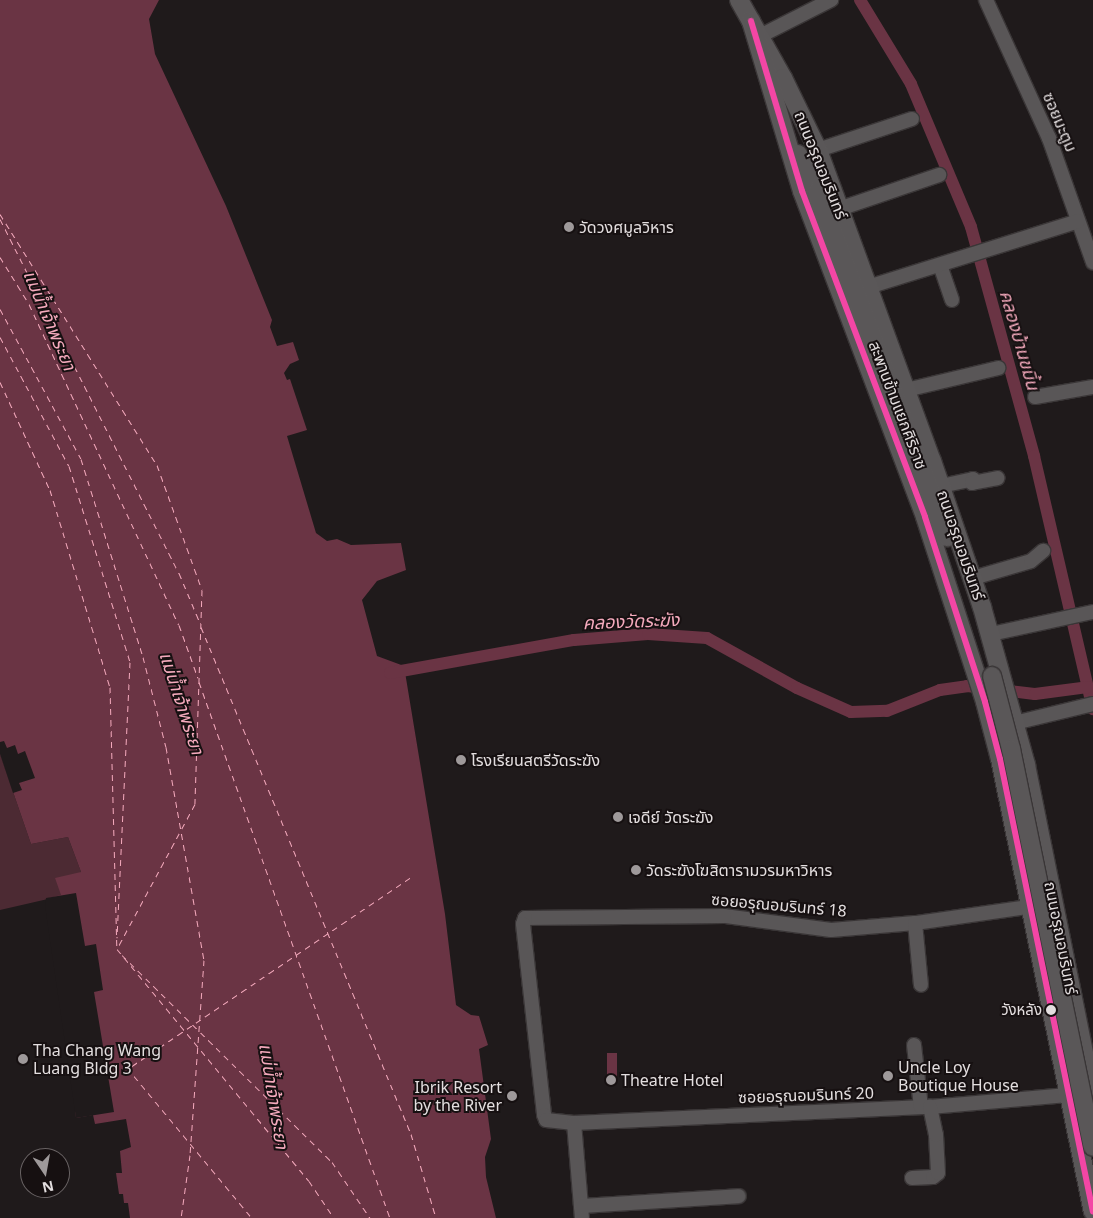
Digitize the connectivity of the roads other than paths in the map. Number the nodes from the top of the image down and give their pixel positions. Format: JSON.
{"nodes":[{"id":1,"x":739,"y":0,"type":"edge"},
{"id":2,"x":831,"y":0,"type":"edge"},
{"id":3,"x":986,"y":0,"type":"edge"},
{"id":4,"x":755,"y":29,"type":"junction"},
{"id":5,"x":796,"y":102,"type":"junction"},
{"id":6,"x":775,"y":109,"type":"junction"},
{"id":7,"x":912,"y":119,"type":"dead end"},
{"id":8,"x":818,"y":150,"type":"junction"},
{"id":9,"x":939,"y":175,"type":"dead end"},
{"id":10,"x":817,"y":191,"type":"junction"},
{"id":11,"x":839,"y":209,"type":"junction"},
{"id":12,"x":1078,"y":221,"type":"junction"},
{"id":13,"x":1093,"y":262,"type":"edge"},
{"id":14,"x":940,"y":265,"type":"junction"},
{"id":15,"x":868,"y":287,"type":"junction"},
{"id":16,"x":952,"y":300,"type":"dead end"},
{"id":17,"x":998,"y":368,"type":"dead end"},
{"id":18,"x":1093,"y":388,"type":"edge"},
{"id":19,"x":906,"y":390,"type":"junction"},
{"id":20,"x":1035,"y":397,"type":"dead end"},
{"id":21,"x":998,"y":478,"type":"dead end"},
{"id":22,"x":941,"y":486,"type":"junction"},
{"id":23,"x":1043,"y":551,"type":"dead end"},
{"id":24,"x":973,"y":578,"type":"junction"},
{"id":25,"x":1093,"y":612,"type":"edge"},
{"id":26,"x":991,"y":634,"type":"junction"},
{"id":27,"x":1090,"y":705,"type":"edge"},
{"id":28,"x":1016,"y":723,"type":"junction"},
{"id":29,"x":992,"y":728,"type":"junction"},
{"id":30,"x":1054,"y":903,"type":"junction"},
{"id":31,"x":1028,"y":907,"type":"junction"},
{"id":32,"x":915,"y":923,"type":"junction"},
{"id":33,"x":920,"y":985,"type":"dead end"},
{"id":34,"x":914,"y":1045,"type":"dead end"},
{"id":35,"x":1067,"y":1095,"type":"junction"},
{"id":36,"x":1093,"y":1096,"type":"edge"},
{"id":37,"x":925,"y":1107,"type":"junction"},
{"id":38,"x":546,"y":1120,"type":"joint"},
{"id":39,"x":574,"y":1123,"type":"junction"},
{"id":40,"x":1093,"y":1147,"type":"edge"},
{"id":41,"x":912,"y":1178,"type":"dead end"},
{"id":42,"x":739,"y":1196,"type":"dead end"},
{"id":43,"x":582,"y":1212,"type":"edge"},
{"id":44,"x":1093,"y":1212,"type":"edge"}],
"edges":[{"from":1,"to":4,"type":"main road","name":"ถนนอรุณอมรินทร์"},
{"from":2,"to":4,"type":"street"},
{"from":3,"to":12,"type":"street","name":"ซอยมะตูม"},
{"from":4,"to":5,"type":"main road","name":"ถนนอรุณอมรินทร์"},
{"from":4,"to":6,"type":"main road","name":"ถนนอรุณอมรินทร์"},
{"from":5,"to":8,"type":"main road","name":"ถนนอรุณอมรินทร์"},
{"from":5,"to":10,"type":"main road","name":"สะพานข้ามแยกศิริราช"},
{"from":6,"to":10,"type":"main road","name":"สะพานข้ามแยกศิริราช"},
{"from":6,"to":29,"type":"main road","name":"ถนนอรุณอมรินทร์"},
{"from":7,"to":8,"type":"street"},
{"from":8,"to":11,"type":"main road","name":"ถนนอรุณอมรินทร์"},
{"from":9,"to":11,"type":"street"},
{"from":10,"to":40,"type":"main road","name":"สะพานข้ามแยกศิริราช","bridge":true},
{"from":11,"to":15,"type":"main road","name":"ถนนอรุณอมรินทร์"},
{"from":12,"to":13,"type":"street","name":"ซอยมะตูม"},
{"from":12,"to":14,"type":"street"},
{"from":14,"to":15,"type":"street"},
{"from":14,"to":16,"type":"street"},
{"from":15,"to":19,"type":"main road","name":"ถนนอรุณอมรินทร์"},
{"from":17,"to":19,"type":"street"},
{"from":18,"to":20,"type":"street"},
{"from":19,"to":22,"type":"main road","name":"ถนนอรุณอมรินทร์"},
{"from":21,"to":22,"type":"street"},
{"from":22,"to":24,"type":"main road","name":"ถนนอรุณอมรินทร์"},
{"from":23,"to":24,"type":"street"},
{"from":24,"to":26,"type":"main road","name":"ถนนอรุณอมรินทร์"},
{"from":25,"to":26,"type":"street"},
{"from":26,"to":28,"type":"main road","name":"ถนนอรุณอมรินทร์"},
{"from":27,"to":28,"type":"street"},
{"from":28,"to":29,"type":"street"},
{"from":28,"to":30,"type":"main road","name":"ถนนอรุณอมรินทร์"},
{"from":29,"to":31,"type":"main road","name":"ถนนอรุณอมรินทร์"},
{"from":30,"to":31,"type":"main road"},
{"from":30,"to":36,"type":"main road","name":"ถนนอรุณอมรินทร์"},
{"from":31,"to":32,"type":"street","name":"ซอยอรุณอมรินทร์ 18"},
{"from":31,"to":35,"type":"main road","name":"ถนนอรุณอมรินทร์"},
{"from":32,"to":33,"type":"street"},
{"from":32,"to":38,"type":"street","name":"ซอยอรุณอมรินทร์ 18"},
{"from":34,"to":37,"type":"street"},
{"from":35,"to":37,"type":"street","name":"ซอยอรุณอมรินทร์ 20"},
{"from":35,"to":44,"type":"main road","name":"ถนนอรุณอมรินทร์"},
{"from":37,"to":39,"type":"street","name":"ซอยอรุณอมรินทร์ 20"},
{"from":37,"to":41,"type":"street"},
{"from":38,"to":39,"type":"street","name":"ซอยอรุณอมรินทร์ 20"},
{"from":39,"to":43,"type":"street"},
{"from":42,"to":43,"type":"street"}]}
